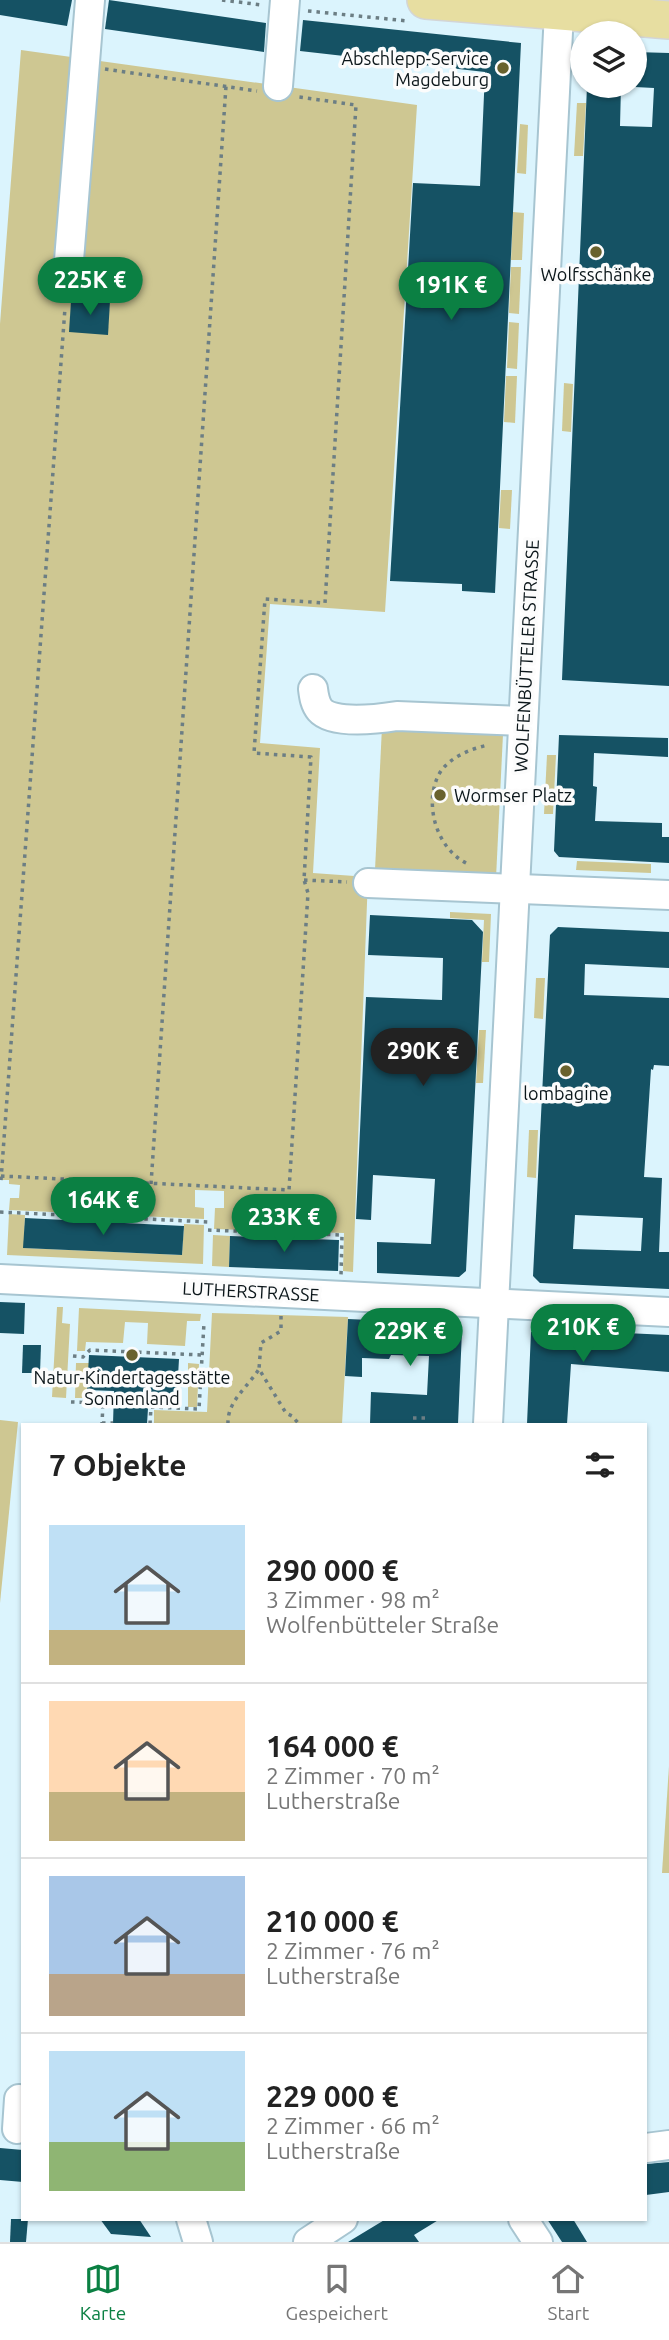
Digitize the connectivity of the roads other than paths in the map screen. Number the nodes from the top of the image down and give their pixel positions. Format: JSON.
{"nodes":[{"id":1,"x":90,"y":0,"type":"edge"},
{"id":2,"x":285,"y":4,"type":"edge"},
{"id":3,"x":420,"y":11,"type":"edge"},
{"id":4,"x":559,"y":12,"type":"junction"},
{"id":5,"x":669,"y":20,"type":"edge"},
{"id":6,"x":277,"y":91,"type":"road end"},
{"id":7,"x":67,"y":285,"type":"road end"},
{"id":8,"x":313,"y":689,"type":"dead end"},
{"id":9,"x":510,"y":721,"type":"junction"},
{"id":10,"x":368,"y":883,"type":"road end"},
{"id":11,"x":502,"y":888,"type":"junction"},
{"id":12,"x":669,"y":895,"type":"edge"},
{"id":13,"x":0,"y":1279,"type":"edge"},
{"id":14,"x":493,"y":1302,"type":"junction"},
{"id":15,"x":669,"y":1312,"type":"edge"},
{"id":16,"x":488,"y":1423,"type":"edge"},
{"id":17,"x":19,"y":2099,"type":"dead end"},
{"id":18,"x":13,"y":2129,"type":"edge"},
{"id":19,"x":669,"y":2145,"type":"edge"},
{"id":20,"x":647,"y":2148,"type":"edge"},
{"id":21,"x":192,"y":2221,"type":"edge"},
{"id":22,"x":340,"y":2221,"type":"edge"},
{"id":23,"x":524,"y":2221,"type":"edge"},
{"id":24,"x":198,"y":2242,"type":"edge"},
{"id":25,"x":308,"y":2242,"type":"edge"},
{"id":26,"x":538,"y":2242,"type":"edge"}],
"edges":[{"from":1,"to":7,"type":"street"},
{"from":2,"to":6,"type":"street"},
{"from":3,"to":4,"type":"main road"},
{"from":4,"to":5,"type":"main road"},
{"from":4,"to":9,"type":"street","name":"WOLFENBÜTTELER STRASSE"},
{"from":8,"to":9,"type":"street"},
{"from":9,"to":11,"type":"street","name":"WOLFENBÜTTELER STRASSE"},
{"from":10,"to":11,"type":"street"},
{"from":11,"to":12,"type":"street"},
{"from":11,"to":14,"type":"street","name":"WOLFENBÜTTELER STRASSE"},
{"from":13,"to":14,"type":"street","name":"LUTHERSTRASSE"},
{"from":14,"to":15,"type":"street","name":"LUTHERSTRASSE"},
{"from":14,"to":16,"type":"street","name":"WOLFENBÜTTELER STRASSE"},
{"from":17,"to":18,"type":"street"},
{"from":19,"to":20,"type":"street"},
{"from":21,"to":24,"type":"street"},
{"from":22,"to":25,"type":"street"},
{"from":23,"to":26,"type":"street"}]}
